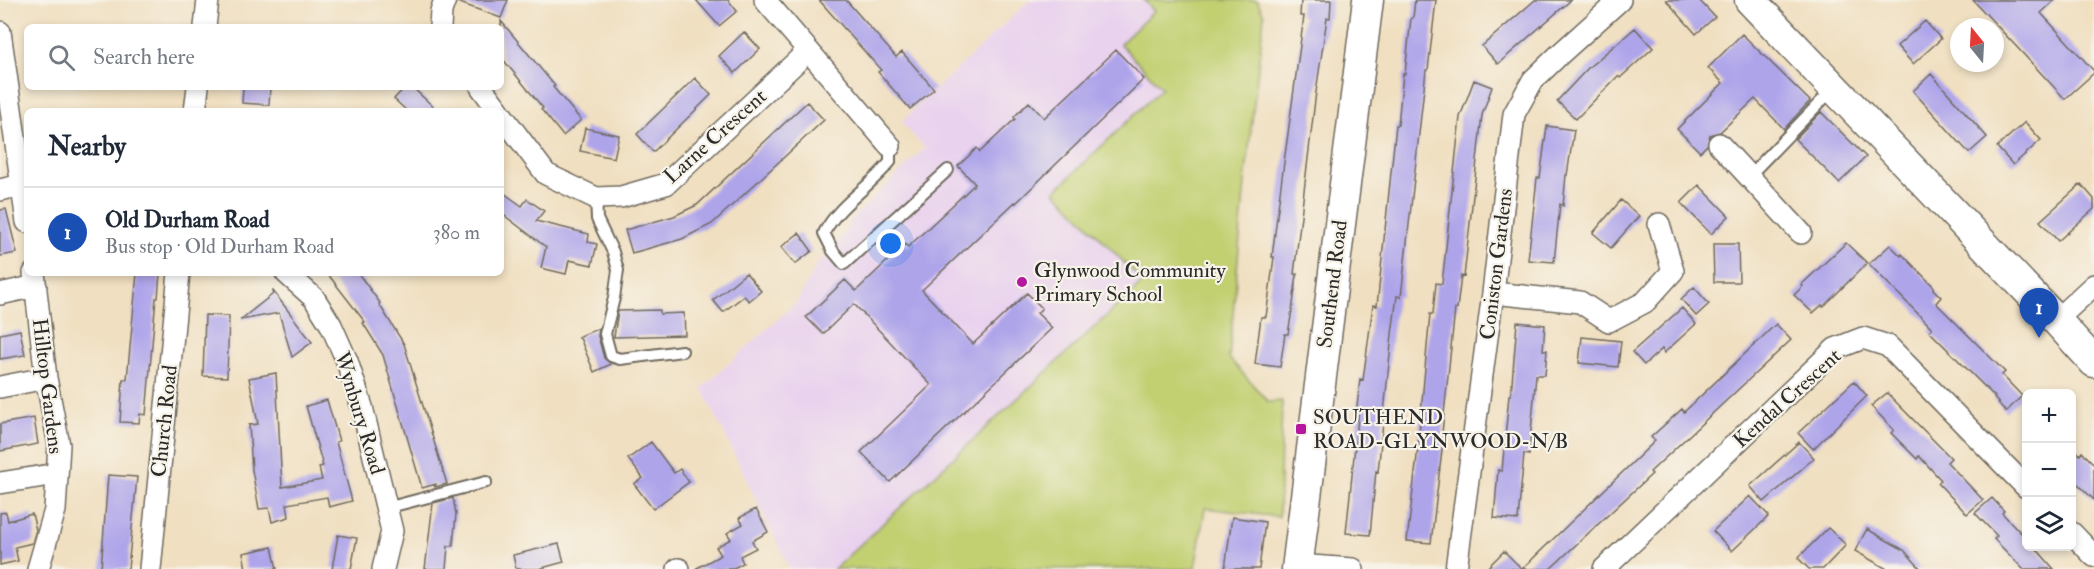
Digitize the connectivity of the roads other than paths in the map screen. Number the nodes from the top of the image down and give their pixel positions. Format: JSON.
{"nodes":[{"id":1,"x":208,"y":0,"type":"edge"},
{"id":2,"x":445,"y":0,"type":"edge"},
{"id":3,"x":765,"y":0,"type":"edge"},
{"id":4,"x":1368,"y":0,"type":"edge"},
{"id":5,"x":1620,"y":0,"type":"edge"},
{"id":6,"x":1750,"y":0,"type":"edge"},
{"id":7,"x":205,"y":24,"type":"edge"},
{"id":8,"x":440,"y":24,"type":"edge"},
{"id":9,"x":0,"y":32,"type":"edge"},
{"id":10,"x":808,"y":51,"type":"junction"},
{"id":11,"x":1833,"y":89,"type":"junction"},
{"id":12,"x":198,"y":90,"type":"edge"},
{"id":13,"x":483,"y":90,"type":"edge"},
{"id":14,"x":5,"y":99,"type":"edge"},
{"id":15,"x":195,"y":108,"type":"edge"},
{"id":16,"x":497,"y":108,"type":"edge"},
{"id":17,"x":504,"y":117,"type":"edge"},
{"id":18,"x":1719,"y":144,"type":"dead end"},
{"id":19,"x":890,"y":146,"type":"joint"},
{"id":20,"x":948,"y":170,"type":"dead end"},
{"id":21,"x":1749,"y":176,"type":"junction"},
{"id":22,"x":22,"y":185,"type":"junction"},
{"id":23,"x":0,"y":190,"type":"edge"},
{"id":24,"x":596,"y":198,"type":"junction"},
{"id":25,"x":24,"y":200,"type":"edge"},
{"id":26,"x":1659,"y":224,"type":"dead end"},
{"id":27,"x":1802,"y":233,"type":"dead end"},
{"id":28,"x":179,"y":276,"type":"edge"},
{"id":29,"x":289,"y":276,"type":"edge"},
{"id":30,"x":35,"y":280,"type":"edge"},
{"id":31,"x":2094,"y":285,"type":"edge"},
{"id":32,"x":1493,"y":293,"type":"junction"},
{"id":33,"x":0,"y":294,"type":"edge"},
{"id":34,"x":2056,"y":320,"type":"junction"},
{"id":35,"x":682,"y":351,"type":"dead end"},
{"id":36,"x":2094,"y":362,"type":"edge"},
{"id":37,"x":46,"y":378,"type":"junction"},
{"id":38,"x":0,"y":387,"type":"edge"},
{"id":39,"x":57,"y":474,"type":"junction"},
{"id":40,"x":486,"y":482,"type":"dead end"},
{"id":41,"x":0,"y":483,"type":"edge"},
{"id":42,"x":2022,"y":483,"type":"edge"},
{"id":43,"x":386,"y":508,"type":"junction"},
{"id":44,"x":2076,"y":537,"type":"edge"},
{"id":45,"x":2094,"y":556,"type":"edge"},
{"id":46,"x":1297,"y":567,"type":"edge"},
{"id":47,"x":38,"y":569,"type":"edge"},
{"id":48,"x":150,"y":569,"type":"edge"},
{"id":49,"x":383,"y":569,"type":"edge"},
{"id":50,"x":1353,"y":569,"type":"edge"},
{"id":51,"x":1456,"y":569,"type":"edge"},
{"id":52,"x":1604,"y":569,"type":"edge"}],
"edges":[{"from":1,"to":7,"type":"street"},
{"from":2,"to":8,"type":"street"},
{"from":3,"to":10,"type":"street"},
{"from":4,"to":46,"type":"street","name":"Southend Road"},
{"from":5,"to":32,"type":"street","name":"Coniston Gardens"},
{"from":6,"to":11,"type":"street"},
{"from":9,"to":14,"type":"street"},
{"from":10,"to":19,"type":"street"},
{"from":10,"to":24,"type":"street","name":"Larne Crescent"},
{"from":11,"to":21,"type":"lane"},
{"from":11,"to":34,"type":"street"},
{"from":12,"to":15,"type":"street"},
{"from":13,"to":16,"type":"street"},
{"from":14,"to":22,"type":"street"},
{"from":17,"to":24,"type":"street"},
{"from":18,"to":21,"type":"street"},
{"from":19,"to":20,"type":"lane"},
{"from":21,"to":27,"type":"street"},
{"from":22,"to":23,"type":"street"},
{"from":22,"to":25,"type":"street"},
{"from":24,"to":35,"type":"lane"},
{"from":26,"to":32,"type":"street"},
{"from":28,"to":48,"type":"street","name":"Church Road"},
{"from":29,"to":43,"type":"street","name":"Wynbury Road"},
{"from":30,"to":33,"type":"street"},
{"from":30,"to":37,"type":"street","name":"Hilltop Gardens"},
{"from":31,"to":34,"type":"street"},
{"from":32,"to":51,"type":"street","name":"Coniston Gardens"},
{"from":34,"to":36,"type":"street"},
{"from":37,"to":38,"type":"street"},
{"from":37,"to":39,"type":"street","name":"Hilltop Gardens"},
{"from":39,"to":41,"type":"street"},
{"from":39,"to":47,"type":"street","name":"Hilltop Gardens"},
{"from":40,"to":43,"type":"lane"},
{"from":42,"to":52,"type":"street","name":"Kendal Crescent"},
{"from":43,"to":49,"type":"street","name":"Wynbury Road"},
{"from":44,"to":45,"type":"street"},
{"from":46,"to":50,"type":"street"}]}
